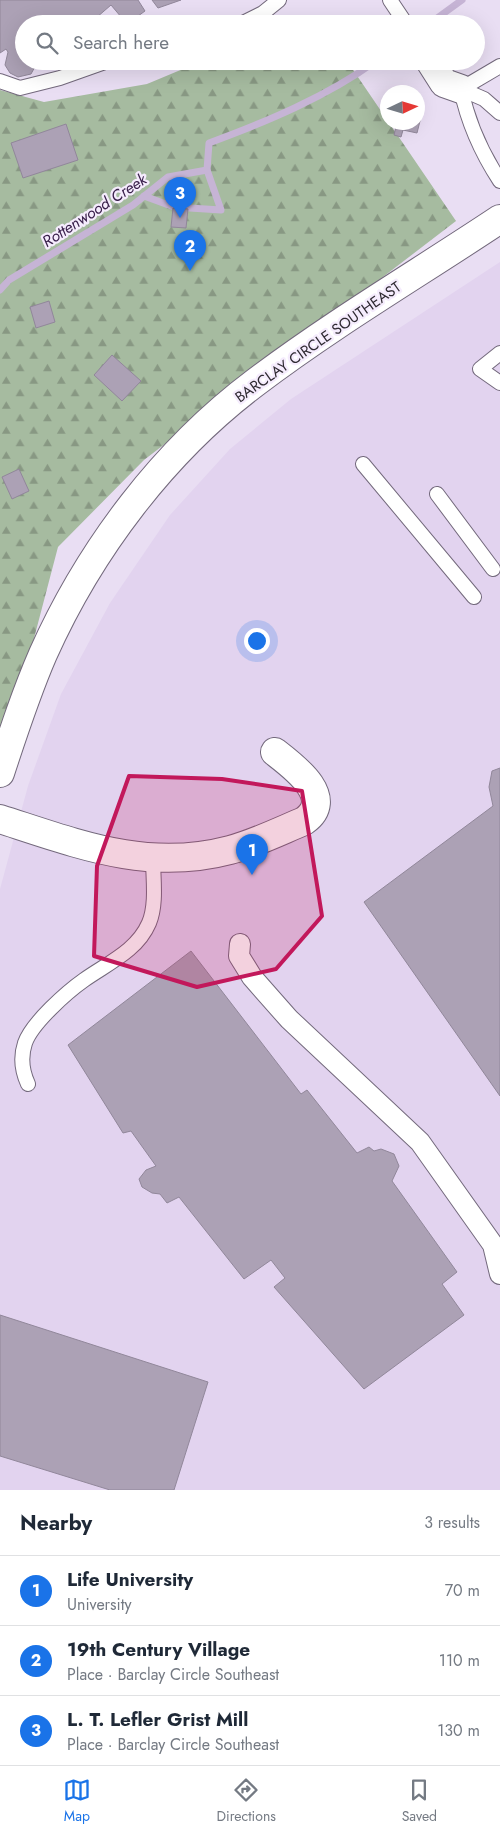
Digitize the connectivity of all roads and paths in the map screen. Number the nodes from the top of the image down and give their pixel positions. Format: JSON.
{"nodes":[{"id":1,"x":279,"y":0,"type":"edge"},
{"id":2,"x":391,"y":2,"type":"edge"},
{"id":3,"x":259,"y":15,"type":"edge"},
{"id":4,"x":400,"y":15,"type":"edge"},
{"id":5,"x":500,"y":66,"type":"edge"},
{"id":6,"x":83,"y":70,"type":"edge"},
{"id":7,"x":436,"y":70,"type":"edge"},
{"id":8,"x":0,"y":81,"type":"edge"},
{"id":9,"x":461,"y":89,"type":"junction"},
{"id":10,"x":500,"y":113,"type":"edge"},
{"id":11,"x":500,"y":181,"type":"edge"},
{"id":12,"x":500,"y":219,"type":"edge"},
{"id":13,"x":500,"y":354,"type":"edge"},
{"id":14,"x":500,"y":383,"type":"edge"},
{"id":15,"x":363,"y":464,"type":"dead end"},
{"id":16,"x":437,"y":494,"type":"dead end"},
{"id":17,"x":493,"y":569,"type":"dead end"},
{"id":18,"x":474,"y":597,"type":"dead end"},
{"id":19,"x":275,"y":752,"type":"dead end"},
{"id":20,"x":0,"y":774,"type":"edge"},
{"id":21,"x":0,"y":819,"type":"edge"},
{"id":22,"x":153,"y":858,"type":"junction"},
{"id":23,"x":240,"y":944,"type":"dead end"},
{"id":24,"x":28,"y":1084,"type":"dead end"},
{"id":25,"x":500,"y":1274,"type":"edge"}],
"edges":[{"from":1,"to":3,"type":"lane"},
{"from":2,"to":4,"type":"lane"},
{"from":5,"to":9,"type":"lane"},
{"from":6,"to":8,"type":"lane"},
{"from":7,"to":9,"type":"street"},
{"from":9,"to":10,"type":"lane"},
{"from":9,"to":11,"type":"lane"},
{"from":12,"to":20,"type":"street","name":"BARCLAY CIRCLE SOUTHEAST"},
{"from":13,"to":14,"type":"lane"},
{"from":15,"to":18,"type":"lane"},
{"from":16,"to":17,"type":"lane"},
{"from":19,"to":22,"type":"street"},
{"from":21,"to":22,"type":"street"},
{"from":22,"to":24,"type":"lane"},
{"from":23,"to":25,"type":"street"}]}
